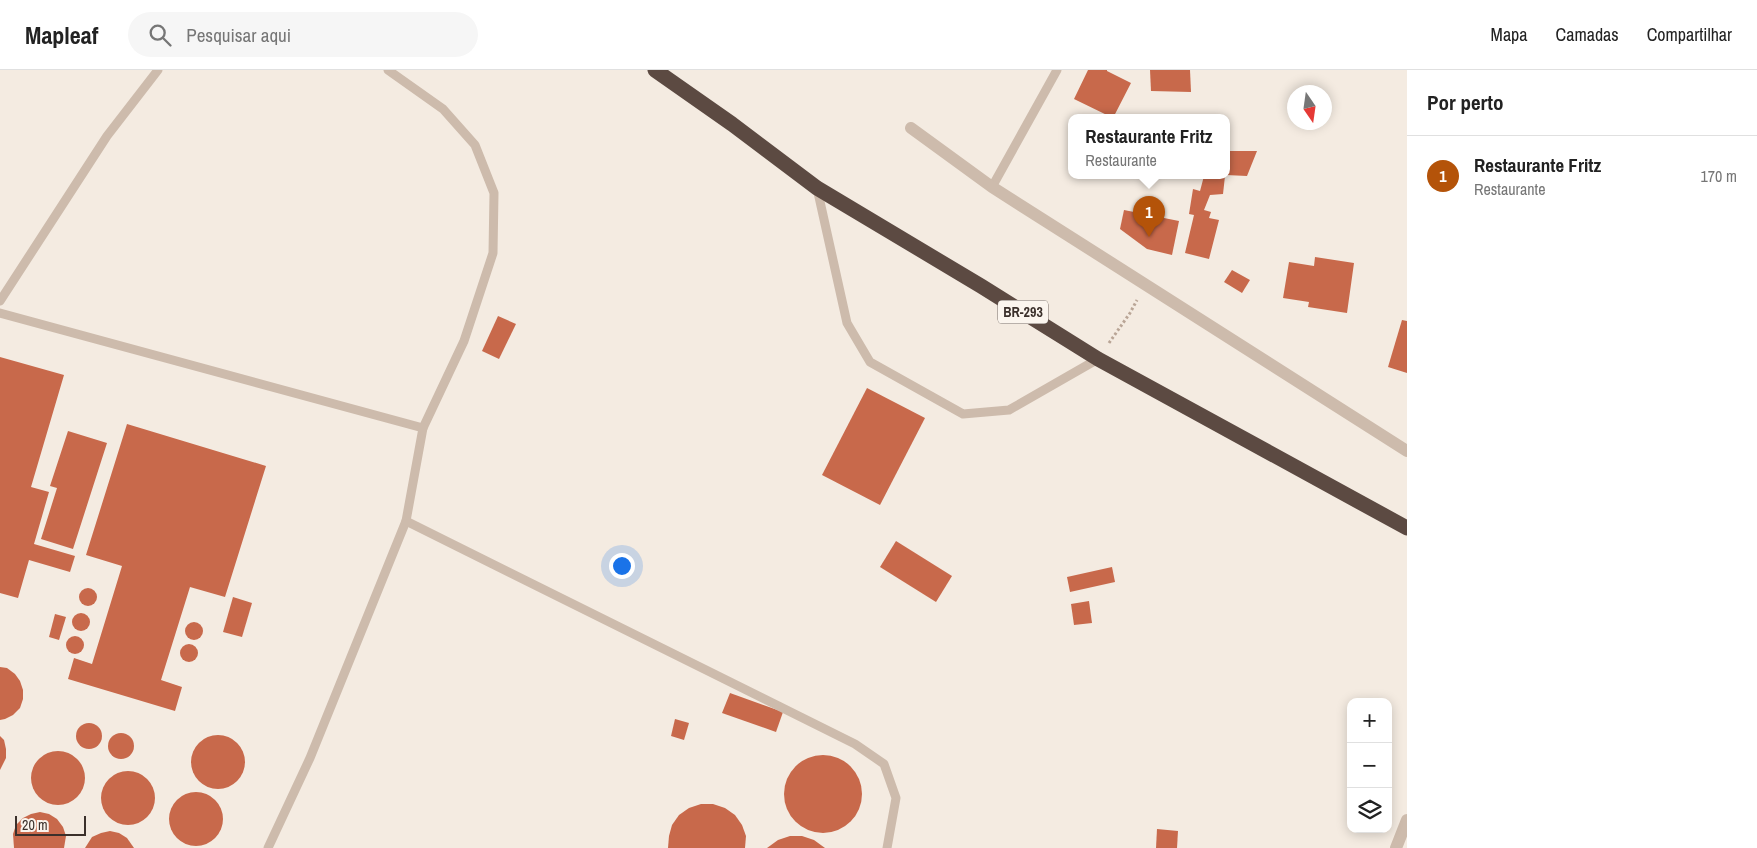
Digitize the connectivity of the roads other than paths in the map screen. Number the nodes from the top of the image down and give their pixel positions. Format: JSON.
{"nodes":[{"id":1,"x":158,"y":70,"type":"edge"},
{"id":2,"x":388,"y":70,"type":"edge"},
{"id":3,"x":655,"y":70,"type":"edge"},
{"id":4,"x":1057,"y":70,"type":"edge"},
{"id":5,"x":911,"y":128,"type":"dead end"},
{"id":6,"x":992,"y":187,"type":"junction"},
{"id":7,"x":817,"y":188,"type":"junction"},
{"id":8,"x":0,"y":301,"type":"edge"},
{"id":9,"x":0,"y":313,"type":"edge"},
{"id":10,"x":1098,"y":359,"type":"junction"},
{"id":11,"x":423,"y":428,"type":"junction"},
{"id":12,"x":1407,"y":451,"type":"edge"},
{"id":13,"x":406,"y":521,"type":"junction"},
{"id":14,"x":1407,"y":528,"type":"edge"},
{"id":15,"x":1407,"y":820,"type":"edge"},
{"id":16,"x":268,"y":848,"type":"edge"},
{"id":17,"x":886,"y":848,"type":"edge"},
{"id":18,"x":1396,"y":848,"type":"edge"}],
"edges":[{"from":1,"to":8,"type":"lane"},
{"from":2,"to":11,"type":"lane"},
{"from":3,"to":7,"type":"highway","number":"BR-293"},
{"from":4,"to":6,"type":"lane"},
{"from":5,"to":6,"type":"street"},
{"from":6,"to":12,"type":"street"},
{"from":7,"to":10,"type":"highway","number":"BR-293"},
{"from":7,"to":10,"type":"lane"},
{"from":9,"to":11,"type":"lane"},
{"from":10,"to":14,"type":"highway","number":"BR-293"},
{"from":11,"to":13,"type":"lane"},
{"from":13,"to":16,"type":"lane"},
{"from":13,"to":17,"type":"lane"},
{"from":15,"to":18,"type":"street"}]}
